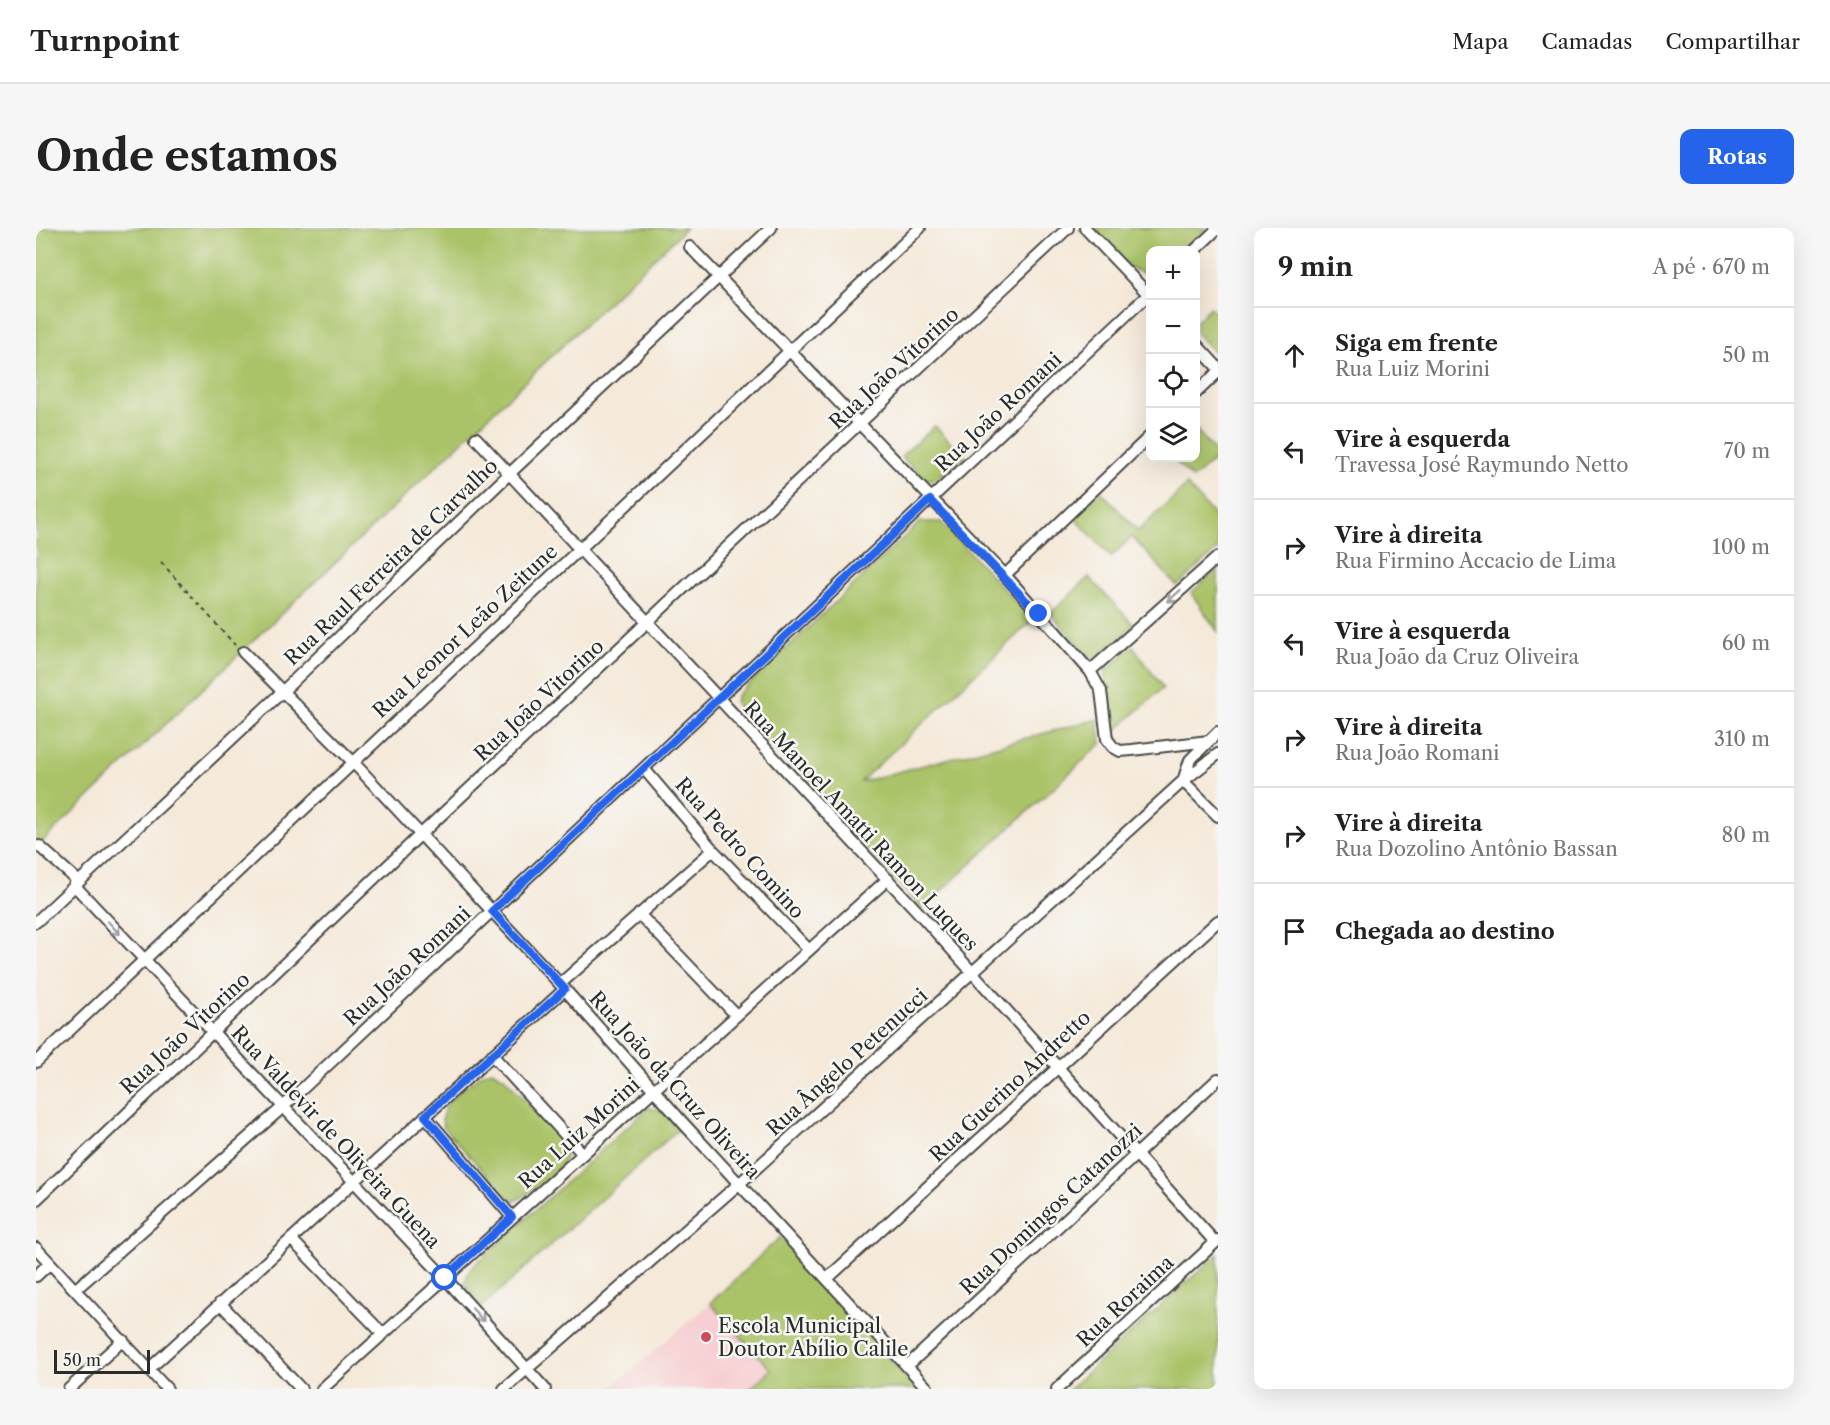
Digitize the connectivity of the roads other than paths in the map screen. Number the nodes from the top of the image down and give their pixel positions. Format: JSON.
{"nodes":[{"id":1,"x":771,"y":228,"type":"edge"},
{"id":2,"x":920,"y":228,"type":"edge"},
{"id":3,"x":1068,"y":228,"type":"edge"},
{"id":4,"x":1085,"y":228,"type":"edge"},
{"id":5,"x":1218,"y":228,"type":"edge"},
{"id":6,"x":1199,"y":246,"type":"edge"},
{"id":7,"x":690,"y":248,"type":"dead end"},
{"id":8,"x":717,"y":277,"type":"junction"},
{"id":9,"x":1146,"y":290,"type":"edge"},
{"id":10,"x":1146,"y":298,"type":"edge"},
{"id":11,"x":1200,"y":349,"type":"edge"},
{"id":12,"x":788,"y":351,"type":"junction"},
{"id":13,"x":1218,"y":370,"type":"edge"},
{"id":14,"x":1200,"y":389,"type":"edge"},
{"id":15,"x":861,"y":423,"type":"junction"},
{"id":16,"x":476,"y":438,"type":"dead end"},
{"id":17,"x":1146,"y":440,"type":"edge"},
{"id":18,"x":508,"y":475,"type":"junction"},
{"id":19,"x":930,"y":500,"type":"junction"},
{"id":20,"x":579,"y":549,"type":"junction"},
{"id":21,"x":1218,"y":557,"type":"edge"},
{"id":22,"x":1005,"y":575,"type":"junction"},
{"id":23,"x":648,"y":624,"type":"junction"},
{"id":24,"x":243,"y":652,"type":"road end"},
{"id":25,"x":1090,"y":671,"type":"junction"},
{"id":26,"x":282,"y":692,"type":"junction"},
{"id":27,"x":719,"y":698,"type":"junction"},
{"id":28,"x":1218,"y":732,"type":"edge"},
{"id":29,"x":1213,"y":740,"type":"edge"},
{"id":30,"x":1218,"y":754,"type":"edge"},
{"id":31,"x":352,"y":761,"type":"junction"},
{"id":32,"x":645,"y":770,"type":"junction"},
{"id":33,"x":1183,"y":781,"type":"junction"},
{"id":34,"x":1218,"y":816,"type":"edge"},
{"id":35,"x":420,"y":835,"type":"junction"},
{"id":36,"x":39,"y":846,"type":"dead end"},
{"id":37,"x":713,"y":850,"type":"junction"},
{"id":38,"x":888,"y":879,"type":"junction"},
{"id":39,"x":76,"y":883,"type":"junction"},
{"id":40,"x":492,"y":911,"type":"junction"},
{"id":41,"x":639,"y":914,"type":"junction"},
{"id":42,"x":1218,"y":921,"type":"edge"},
{"id":43,"x":36,"y":922,"type":"edge"},
{"id":44,"x":809,"y":950,"type":"junction"},
{"id":45,"x":142,"y":959,"type":"junction"},
{"id":46,"x":972,"y":973,"type":"junction"},
{"id":47,"x":562,"y":987,"type":"junction"},
{"id":48,"x":736,"y":1016,"type":"junction"},
{"id":49,"x":213,"y":1033,"type":"junction"},
{"id":50,"x":492,"y":1054,"type":"junction"},
{"id":51,"x":36,"y":1062,"type":"edge"},
{"id":52,"x":1057,"y":1066,"type":"junction"},
{"id":53,"x":1218,"y":1079,"type":"edge"},
{"id":54,"x":654,"y":1090,"type":"junction"},
{"id":55,"x":283,"y":1107,"type":"junction"},
{"id":56,"x":425,"y":1116,"type":"junction"},
{"id":57,"x":583,"y":1154,"type":"junction"},
{"id":58,"x":1137,"y":1154,"type":"junction"},
{"id":59,"x":353,"y":1181,"type":"junction"},
{"id":60,"x":740,"y":1183,"type":"junction"},
{"id":61,"x":36,"y":1200,"type":"edge"},
{"id":62,"x":512,"y":1217,"type":"junction"},
{"id":63,"x":291,"y":1239,"type":"junction"},
{"id":64,"x":1216,"y":1241,"type":"edge"},
{"id":65,"x":36,"y":1248,"type":"edge"},
{"id":66,"x":50,"y":1263,"type":"junction"},
{"id":67,"x":36,"y":1276,"type":"edge"},
{"id":68,"x":445,"y":1278,"type":"junction"},
{"id":69,"x":828,"y":1278,"type":"junction"},
{"id":70,"x":76,"y":1289,"type":"junction"},
{"id":71,"x":220,"y":1304,"type":"junction"},
{"id":72,"x":383,"y":1334,"type":"junction"},
{"id":73,"x":123,"y":1340,"type":"junction"},
{"id":74,"x":907,"y":1365,"type":"junction"},
{"id":75,"x":148,"y":1369,"type":"junction"},
{"id":76,"x":527,"y":1369,"type":"junction"},
{"id":77,"x":69,"y":1389,"type":"edge"},
{"id":78,"x":167,"y":1389,"type":"edge"},
{"id":79,"x":301,"y":1389,"type":"edge"},
{"id":80,"x":321,"y":1389,"type":"edge"},
{"id":81,"x":504,"y":1389,"type":"edge"},
{"id":82,"x":545,"y":1389,"type":"edge"},
{"id":83,"x":928,"y":1389,"type":"edge"},
{"id":84,"x":1057,"y":1389,"type":"edge"}],
"edges":[{"from":1,"to":8,"type":"street","name":"Rua Raul Ferreira de Carvalho"},
{"from":2,"to":12,"type":"street","name":"Rua Leonor Leão Zeitune"},
{"from":3,"to":15,"type":"street","name":"Rua João Vitorino"},
{"from":4,"to":9,"type":"street"},
{"from":5,"to":6,"type":"street"},
{"from":7,"to":8,"type":"street"},
{"from":8,"to":12,"type":"street"},
{"from":8,"to":18,"type":"street","name":"Rua Raul Ferreira de Carvalho"},
{"from":10,"to":19,"type":"street","name":"Rua João Romani"},
{"from":11,"to":13,"type":"street"},
{"from":12,"to":15,"type":"street"},
{"from":12,"to":20,"type":"street","name":"Rua Leonor Leão Zeitune"},
{"from":13,"to":14,"type":"street"},
{"from":15,"to":19,"type":"street"},
{"from":15,"to":23,"type":"street","name":"Rua João Vitorino"},
{"from":16,"to":18,"type":"street","name":"Rua Manoel Amatti Ramon Luques"},
{"from":17,"to":22,"type":"street"},
{"from":18,"to":20,"type":"street","name":"Rua Manoel Amatti Ramon Luques"},
{"from":18,"to":26,"type":"street","name":"Rua Raul Ferreira de Carvalho"},
{"from":19,"to":22,"type":"street"},
{"from":19,"to":27,"type":"street","name":"Rua João Romani"},
{"from":20,"to":23,"type":"street","name":"Rua Manoel Amatti Ramon Luques"},
{"from":20,"to":31,"type":"street","name":"Rua Leonor Leão Zeitune"},
{"from":21,"to":25,"type":"street","one_way":true},
{"from":22,"to":25,"type":"street"},
{"from":23,"to":27,"type":"street","name":"Rua Manoel Amatti Ramon Luques"},
{"from":23,"to":35,"type":"street","name":"Rua João Vitorino"},
{"from":24,"to":26,"type":"street","name":"Rua João da Cruz Oliveira"},
{"from":25,"to":29,"type":"street"},
{"from":26,"to":31,"type":"street","name":"Rua João da Cruz Oliveira"},
{"from":26,"to":39,"type":"street","name":"Rua Raul Ferreira de Carvalho"},
{"from":27,"to":32,"type":"street","name":"Rua João Romani"},
{"from":27,"to":38,"type":"street","name":"Rua Manoel Amatti Ramon Luques"},
{"from":28,"to":29,"type":"street","name":"Rua Ângelo Petenucci"},
{"from":29,"to":33,"type":"street","name":"Rua Ângelo Petenucci"},
{"from":30,"to":33,"type":"street","name":"Rua Ângelo Petenucci"},
{"from":31,"to":35,"type":"street","name":"Rua João da Cruz Oliveira"},
{"from":31,"to":45,"type":"street","name":"Rua Leonor Leão Zeitune"},
{"from":32,"to":37,"type":"street","name":"Rua Pedro Comino"},
{"from":32,"to":40,"type":"street","name":"Rua João Romani"},
{"from":33,"to":34,"type":"street"},
{"from":33,"to":46,"type":"street","name":"Rua Ângelo Petenucci"},
{"from":35,"to":40,"type":"street","name":"Rua João da Cruz Oliveira"},
{"from":35,"to":49,"type":"street","name":"Rua João Vitorino"},
{"from":36,"to":39,"type":"street","name":"Rua Valdevir de Oliveira Guena"},
{"from":37,"to":41,"type":"street"},
{"from":37,"to":44,"type":"street","name":"Rua Pedro Comino"},
{"from":38,"to":44,"type":"street","name":"Rua Luiz Morini"},
{"from":38,"to":46,"type":"street","name":"Rua Manoel Amatti Ramon Luques"},
{"from":39,"to":43,"type":"street","name":"Rua Raul Ferreira de Carvalho"},
{"from":39,"to":45,"type":"street","name":"Rua Valdevir de Oliveira Guena","one_way":true},
{"from":40,"to":47,"type":"street","name":"Rua João da Cruz Oliveira"},
{"from":40,"to":55,"type":"street","name":"Rua João Romani"},
{"from":41,"to":47,"type":"street"},
{"from":41,"to":48,"type":"street"},
{"from":42,"to":52,"type":"street","name":"Rua Guerino Andretto"},
{"from":44,"to":48,"type":"street","name":"Rua Luiz Morini"},
{"from":45,"to":49,"type":"street","name":"Rua Valdevir de Oliveira Guena"},
{"from":45,"to":51,"type":"street","name":"Rua Leonor Leão Zeitune"},
{"from":46,"to":52,"type":"street","name":"Rua Manoel Amatti Ramon Luques"},
{"from":46,"to":60,"type":"street","name":"Rua Ângelo Petenucci"},
{"from":47,"to":50,"type":"street"},
{"from":47,"to":54,"type":"street","name":"Rua João da Cruz Oliveira"},
{"from":48,"to":54,"type":"street","name":"Rua Luiz Morini"},
{"from":49,"to":55,"type":"street","name":"Rua Valdevir de Oliveira Guena"},
{"from":49,"to":61,"type":"street","name":"Rua João Vitorino"},
{"from":50,"to":56,"type":"street"},
{"from":50,"to":57,"type":"street"},
{"from":52,"to":58,"type":"street","name":"Rua Manoel Amatti Ramon Luques"},
{"from":52,"to":69,"type":"street","name":"Rua Guerino Andretto"},
{"from":53,"to":58,"type":"street","name":"Rua Domingos Catanozzi"},
{"from":54,"to":57,"type":"street","name":"Rua Luiz Morini"},
{"from":54,"to":60,"type":"street","name":"Rua João da Cruz Oliveira"},
{"from":55,"to":59,"type":"street","name":"Rua Valdevir de Oliveira Guena"},
{"from":55,"to":70,"type":"street","name":"Rua João Romani"},
{"from":56,"to":59,"type":"street"},
{"from":56,"to":62,"type":"street"},
{"from":57,"to":62,"type":"street","name":"Rua Luiz Morini"},
{"from":58,"to":64,"type":"street","name":"Rua Manoel Amatti Ramon Luques"},
{"from":58,"to":74,"type":"street","name":"Rua Domingos Catanozzi"},
{"from":59,"to":63,"type":"street"},
{"from":59,"to":68,"type":"street","name":"Rua Valdevir de Oliveira Guena"},
{"from":60,"to":69,"type":"street","name":"Rua João da Cruz Oliveira"},
{"from":60,"to":76,"type":"street","name":"Rua Ângelo Petenucci"},
{"from":62,"to":68,"type":"street","name":"Rua Luiz Morini"},
{"from":63,"to":71,"type":"street"},
{"from":63,"to":72,"type":"street"},
{"from":64,"to":84,"type":"street","name":"Rua Roraima"},
{"from":65,"to":66,"type":"street"},
{"from":66,"to":67,"type":"street"},
{"from":66,"to":70,"type":"street"},
{"from":68,"to":72,"type":"street","name":"Rua Luiz Morini"},
{"from":68,"to":76,"type":"street","name":"Rua Valdevir de Oliveira Guena","one_way":true},
{"from":69,"to":74,"type":"street","name":"Rua João da Cruz Oliveira"},
{"from":70,"to":73,"type":"street"},
{"from":71,"to":75,"type":"street"},
{"from":71,"to":79,"type":"street"},
{"from":72,"to":80,"type":"street","name":"Rua Luiz Morini"},
{"from":73,"to":75,"type":"street"},
{"from":73,"to":77,"type":"street"},
{"from":74,"to":83,"type":"street","name":"Rua João da Cruz Oliveira"},
{"from":75,"to":78,"type":"street"},
{"from":76,"to":81,"type":"street","name":"Rua Ângelo Petenucci"},
{"from":76,"to":82,"type":"street","name":"Rua Valdevir de Oliveira Guena"}]}
